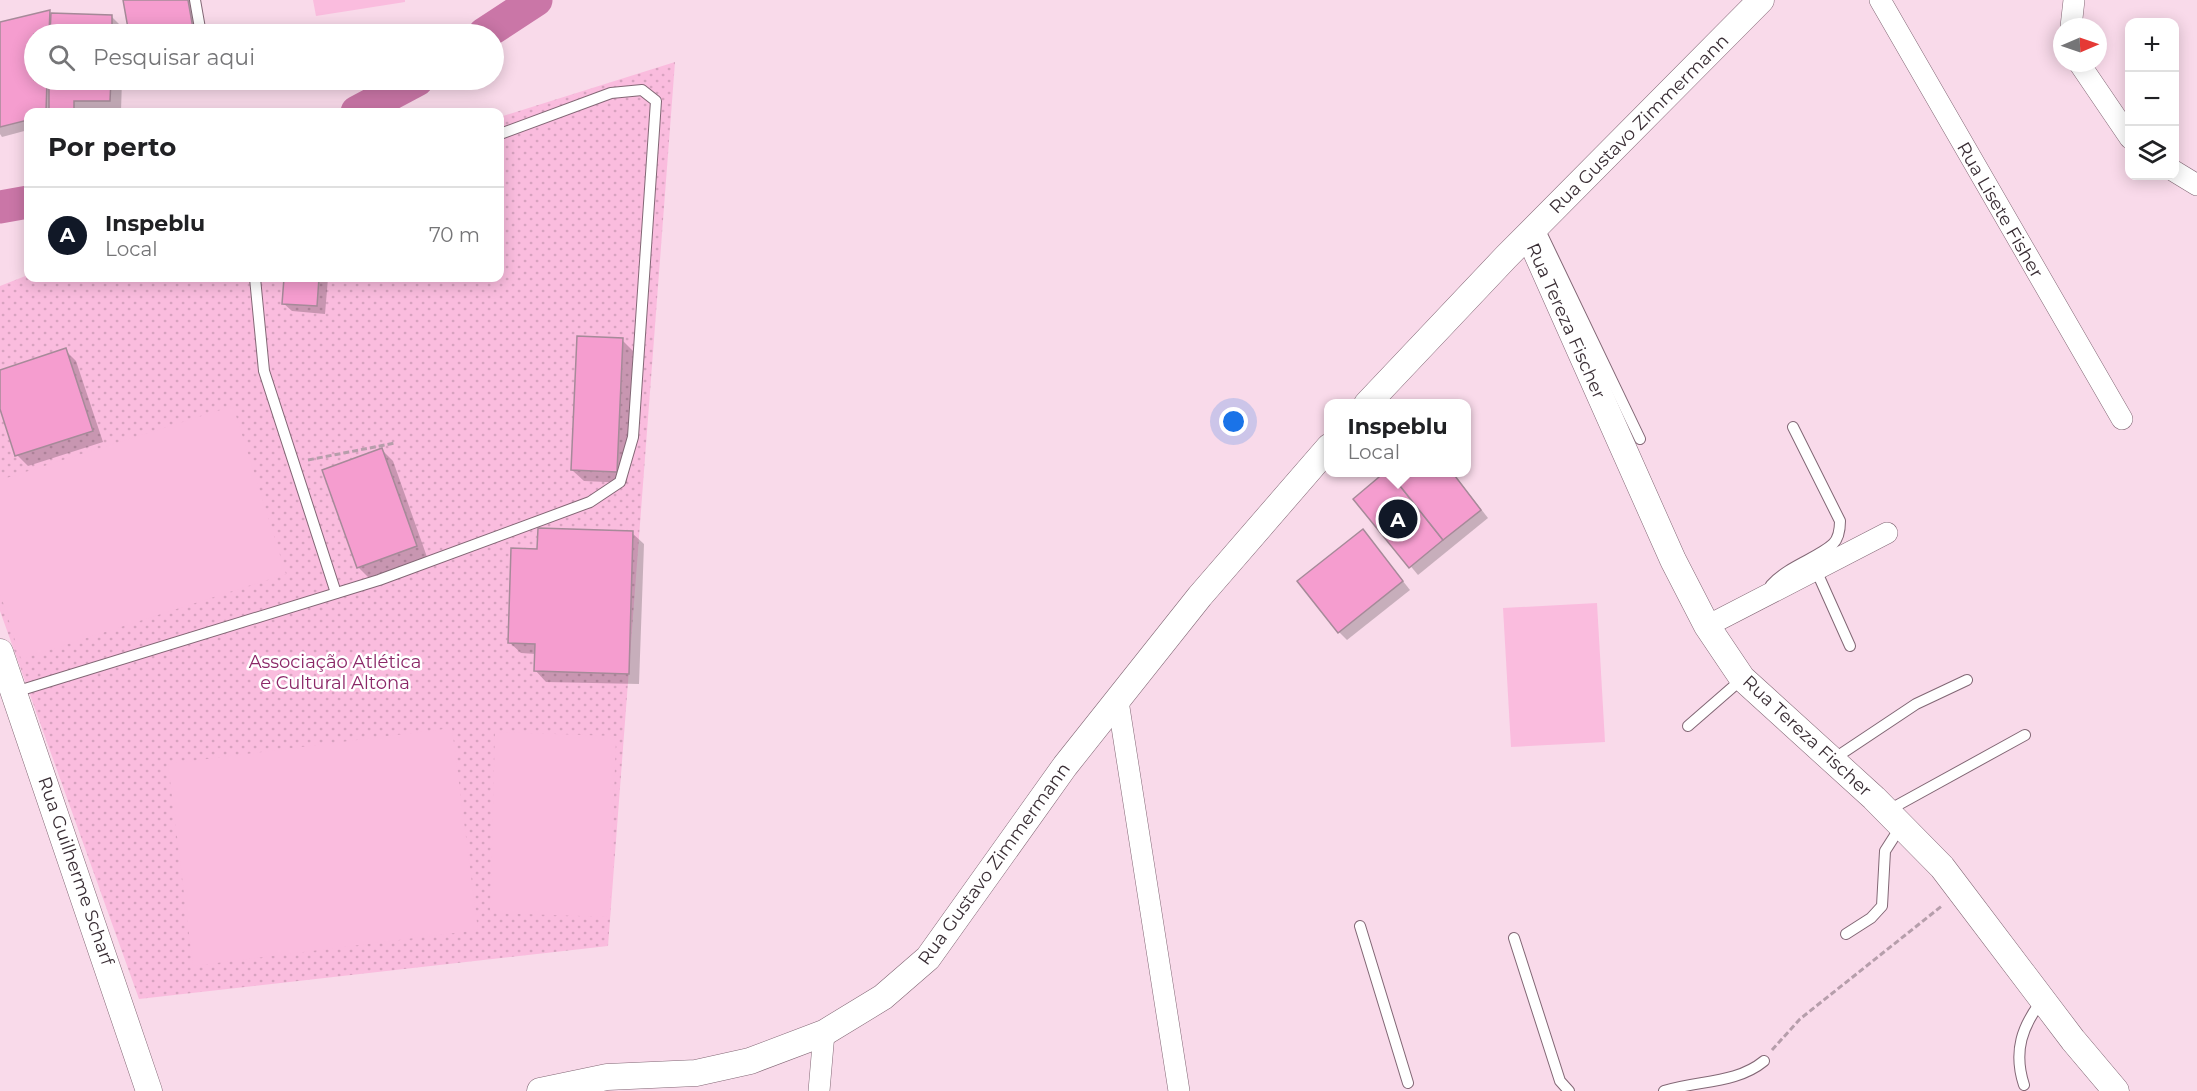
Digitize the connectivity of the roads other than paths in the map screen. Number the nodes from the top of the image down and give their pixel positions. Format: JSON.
{"nodes":[{"id":1,"x":195,"y":0,"type":"edge"},
{"id":2,"x":1761,"y":0,"type":"edge"},
{"id":3,"x":1880,"y":0,"type":"edge"},
{"id":4,"x":2074,"y":0,"type":"edge"},
{"id":5,"x":2072,"y":18,"type":"edge"},
{"id":6,"x":199,"y":24,"type":"edge"},
{"id":7,"x":2085,"y":72,"type":"edge"},
{"id":8,"x":2125,"y":131,"type":"edge"},
{"id":9,"x":504,"y":133,"type":"edge"},
{"id":10,"x":2179,"y":174,"type":"edge"},
{"id":11,"x":2197,"y":185,"type":"edge"},
{"id":12,"x":1533,"y":231,"type":"junction"},
{"id":13,"x":255,"y":282,"type":"edge"},
{"id":14,"x":1372,"y":399,"type":"edge"},
{"id":15,"x":2122,"y":419,"type":"dead end"},
{"id":16,"x":1793,"y":427,"type":"dead end"},
{"id":17,"x":1640,"y":439,"type":"dead end"},
{"id":18,"x":1324,"y":453,"type":"edge"},
{"id":19,"x":1887,"y":533,"type":"dead end"},
{"id":20,"x":1816,"y":570,"type":"junction"},
{"id":21,"x":336,"y":593,"type":"junction"},
{"id":22,"x":1766,"y":596,"type":"junction"},
{"id":23,"x":1707,"y":626,"type":"junction"},
{"id":24,"x":1850,"y":646,"type":"dead end"},
{"id":25,"x":0,"y":652,"type":"edge"},
{"id":26,"x":1742,"y":678,"type":"junction"},
{"id":27,"x":1967,"y":680,"type":"dead end"},
{"id":28,"x":15,"y":692,"type":"junction"},
{"id":29,"x":1118,"y":700,"type":"junction"},
{"id":30,"x":1688,"y":726,"type":"dead end"},
{"id":31,"x":2025,"y":735,"type":"dead end"},
{"id":32,"x":1832,"y":760,"type":"junction"},
{"id":33,"x":1894,"y":818,"type":"junction"},
{"id":34,"x":1360,"y":926,"type":"dead end"},
{"id":35,"x":1846,"y":934,"type":"dead end"},
{"id":36,"x":1514,"y":938,"type":"dead end"},
{"id":37,"x":2043,"y":998,"type":"junction"},
{"id":38,"x":824,"y":1033,"type":"junction"},
{"id":39,"x":1764,"y":1061,"type":"road end"},
{"id":40,"x":1408,"y":1083,"type":"dead end"},
{"id":41,"x":2024,"y":1085,"type":"dead end"},
{"id":42,"x":149,"y":1091,"type":"edge"},
{"id":43,"x":540,"y":1091,"type":"edge"},
{"id":44,"x":819,"y":1091,"type":"edge"},
{"id":45,"x":1179,"y":1091,"type":"edge"},
{"id":46,"x":1569,"y":1091,"type":"edge"},
{"id":47,"x":1664,"y":1091,"type":"edge"},
{"id":48,"x":2116,"y":1091,"type":"edge"}],
"edges":[{"from":1,"to":6,"type":"lane"},
{"from":2,"to":12,"type":"street","name":"Rua Gustavo Zimmermann"},
{"from":3,"to":15,"type":"street","name":"Rua Lisete Fisher"},
{"from":4,"to":5,"type":"street"},
{"from":7,"to":8,"type":"street"},
{"from":9,"to":21,"type":"lane"},
{"from":10,"to":11,"type":"street"},
{"from":12,"to":14,"type":"street","name":"Rua Gustavo Zimmermann"},
{"from":12,"to":17,"type":"lane"},
{"from":12,"to":23,"type":"street","name":"Rua Tereza Fischer"},
{"from":13,"to":21,"type":"lane"},
{"from":16,"to":22,"type":"lane"},
{"from":18,"to":29,"type":"street","name":"Rua Gustavo Zimmermann"},
{"from":19,"to":20,"type":"street"},
{"from":20,"to":22,"type":"street"},
{"from":20,"to":24,"type":"lane"},
{"from":21,"to":28,"type":"lane"},
{"from":22,"to":23,"type":"street"},
{"from":23,"to":26,"type":"street","name":"Rua Tereza Fischer"},
{"from":25,"to":28,"type":"street","name":"Rua Guilherme Scharf"},
{"from":26,"to":30,"type":"lane"},
{"from":26,"to":32,"type":"street","name":"Rua Tereza Fischer"},
{"from":27,"to":32,"type":"lane"},
{"from":28,"to":42,"type":"street","name":"Rua Guilherme Scharf"},
{"from":29,"to":38,"type":"street","name":"Rua Gustavo Zimmermann"},
{"from":29,"to":45,"type":"street"},
{"from":31,"to":33,"type":"lane"},
{"from":32,"to":33,"type":"street","name":"Rua Tereza Fischer"},
{"from":33,"to":35,"type":"lane"},
{"from":33,"to":37,"type":"street","name":"Rua Tereza Fischer"},
{"from":34,"to":40,"type":"lane"},
{"from":36,"to":46,"type":"lane"},
{"from":37,"to":41,"type":"lane"},
{"from":37,"to":48,"type":"street","name":"Rua Tereza Fischer"},
{"from":38,"to":43,"type":"street","name":"Rua Gustavo Zimmermann"},
{"from":38,"to":44,"type":"street"},
{"from":39,"to":47,"type":"lane"}]}
